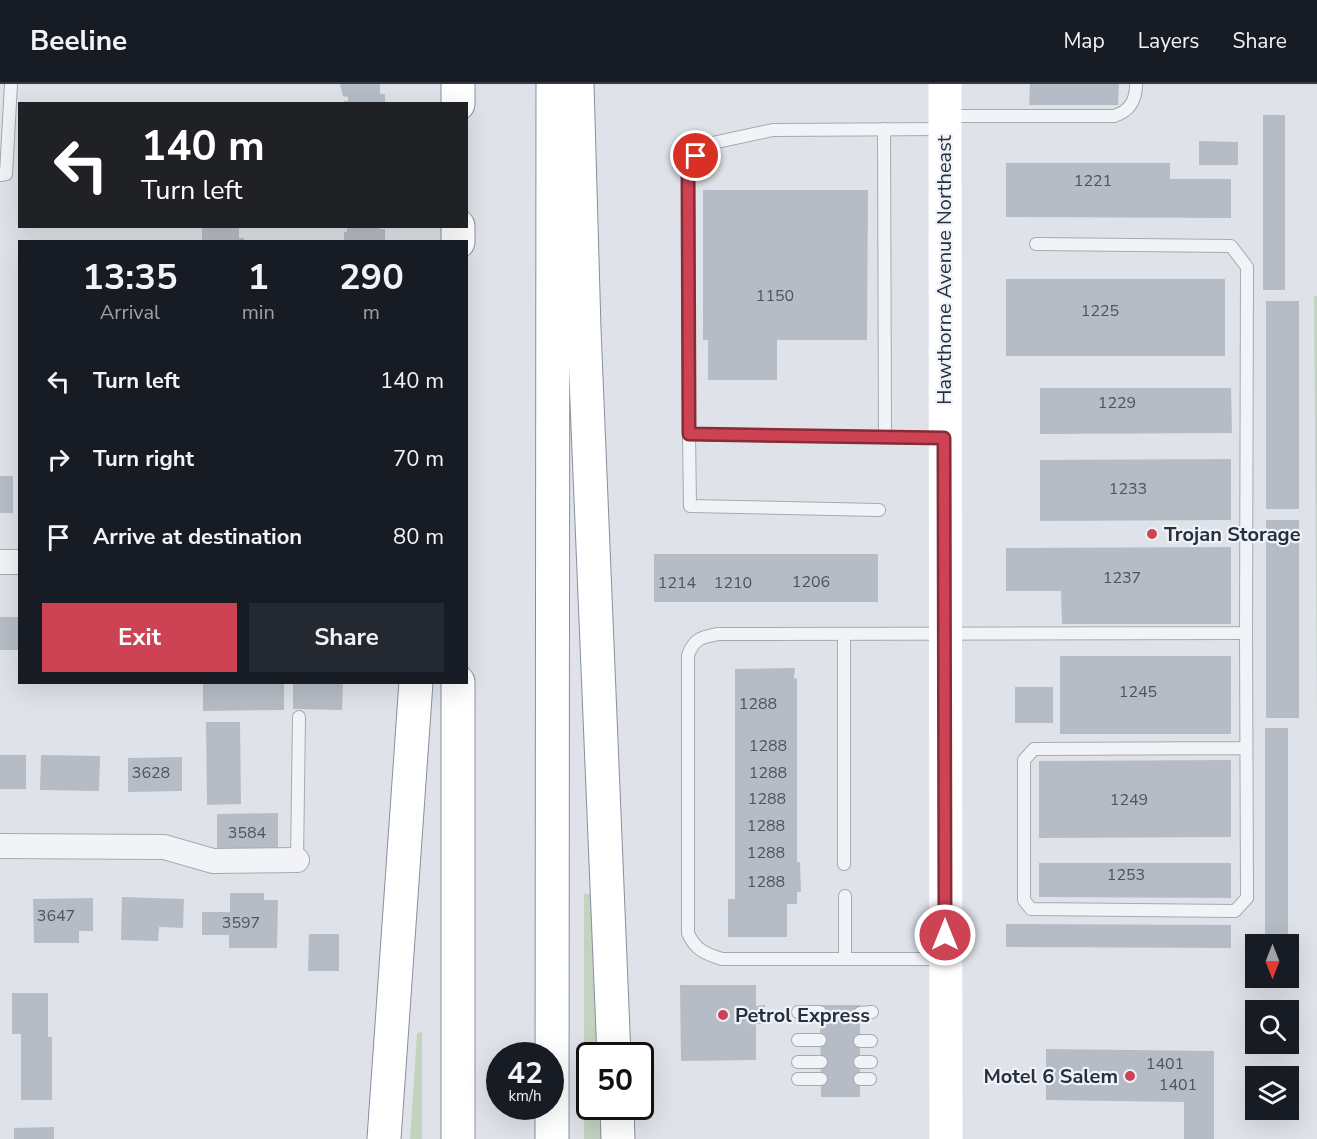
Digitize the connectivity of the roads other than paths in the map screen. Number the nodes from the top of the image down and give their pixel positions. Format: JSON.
{"nodes":[{"id":1,"x":11,"y":84,"type":"edge"},
{"id":2,"x":458,"y":84,"type":"edge"},
{"id":3,"x":553,"y":84,"type":"edge"},
{"id":4,"x":577,"y":84,"type":"edge"},
{"id":5,"x":945,"y":84,"type":"edge"},
{"id":6,"x":1136,"y":84,"type":"edge"},
{"id":7,"x":458,"y":102,"type":"edge"},
{"id":8,"x":945,"y":122,"type":"junction"},
{"id":9,"x":884,"y":129,"type":"junction"},
{"id":10,"x":0,"y":175,"type":"edge"},
{"id":11,"x":1036,"y":244,"type":"dead end"},
{"id":12,"x":689,"y":434,"type":"junction"},
{"id":13,"x":885,"y":437,"type":"junction"},
{"id":14,"x":944,"y":438,"type":"junction"},
{"id":15,"x":879,"y":510,"type":"dead end"},
{"id":16,"x":0,"y":562,"type":"edge"},
{"id":17,"x":18,"y":562,"type":"edge"},
{"id":18,"x":1246,"y":633,"type":"junction"},
{"id":19,"x":844,"y":634,"type":"junction"},
{"id":20,"x":944,"y":634,"type":"junction"},
{"id":21,"x":416,"y":684,"type":"edge"},
{"id":22,"x":458,"y":684,"type":"edge"},
{"id":23,"x":299,"y":717,"type":"dead end"},
{"id":24,"x":1246,"y":748,"type":"junction"},
{"id":25,"x":0,"y":846,"type":"edge"},
{"id":26,"x":297,"y":860,"type":"joint"},
{"id":27,"x":844,"y":864,"type":"dead end"},
{"id":28,"x":845,"y":896,"type":"dead end"},
{"id":29,"x":845,"y":959,"type":"junction"},
{"id":30,"x":945,"y":959,"type":"junction"},
{"id":31,"x":798,"y":1012,"type":"dead end"},
{"id":32,"x":820,"y":1012,"type":"dead end"},
{"id":33,"x":798,"y":1040,"type":"dead end"},
{"id":34,"x":820,"y":1040,"type":"dead end"},
{"id":35,"x":613,"y":1042,"type":"edge"},
{"id":36,"x":798,"y":1062,"type":"dead end"},
{"id":37,"x":820,"y":1062,"type":"dead end"},
{"id":38,"x":798,"y":1079,"type":"dead end"},
{"id":39,"x":820,"y":1079,"type":"dead end"},
{"id":40,"x":617,"y":1120,"type":"edge"},
{"id":41,"x":384,"y":1139,"type":"edge"},
{"id":42,"x":458,"y":1139,"type":"edge"},
{"id":43,"x":552,"y":1139,"type":"edge"},
{"id":44,"x":618,"y":1139,"type":"edge"},
{"id":45,"x":946,"y":1139,"type":"edge"}],
"edges":[{"from":1,"to":10,"type":"lane"},
{"from":2,"to":7,"type":"main road"},
{"from":3,"to":43,"type":"main road"},
{"from":4,"to":35,"type":"main road"},
{"from":5,"to":8,"type":"main road","name":"Hawthorne Avenue Northeast"},
{"from":6,"to":8,"type":"lane"},
{"from":8,"to":9,"type":"lane"},
{"from":8,"to":14,"type":"main road","name":"Hawthorne Avenue Northeast"},
{"from":9,"to":12,"type":"lane"},
{"from":9,"to":13,"type":"lane"},
{"from":11,"to":18,"type":"lane"},
{"from":12,"to":13,"type":"lane"},
{"from":12,"to":15,"type":"lane"},
{"from":13,"to":14,"type":"lane"},
{"from":14,"to":20,"type":"main road","name":"Hawthorne Avenue Northeast"},
{"from":16,"to":17,"type":"street"},
{"from":18,"to":20,"type":"lane"},
{"from":18,"to":24,"type":"lane"},
{"from":19,"to":20,"type":"lane"},
{"from":19,"to":27,"type":"lane"},
{"from":19,"to":29,"type":"lane"},
{"from":20,"to":30,"type":"main road","name":"Hawthorne Avenue Northeast"},
{"from":21,"to":41,"type":"main road"},
{"from":22,"to":42,"type":"main road"},
{"from":23,"to":26,"type":"lane"},
{"from":24,"to":24,"type":"lane"},
{"from":25,"to":26,"type":"street"},
{"from":28,"to":29,"type":"lane"},
{"from":29,"to":30,"type":"lane"},
{"from":30,"to":45,"type":"main road","name":"Hawthorne Avenue Northeast"},
{"from":31,"to":32,"type":"lane"},
{"from":33,"to":34,"type":"lane"},
{"from":36,"to":37,"type":"lane"},
{"from":38,"to":39,"type":"lane"},
{"from":40,"to":44,"type":"main road"}]}
